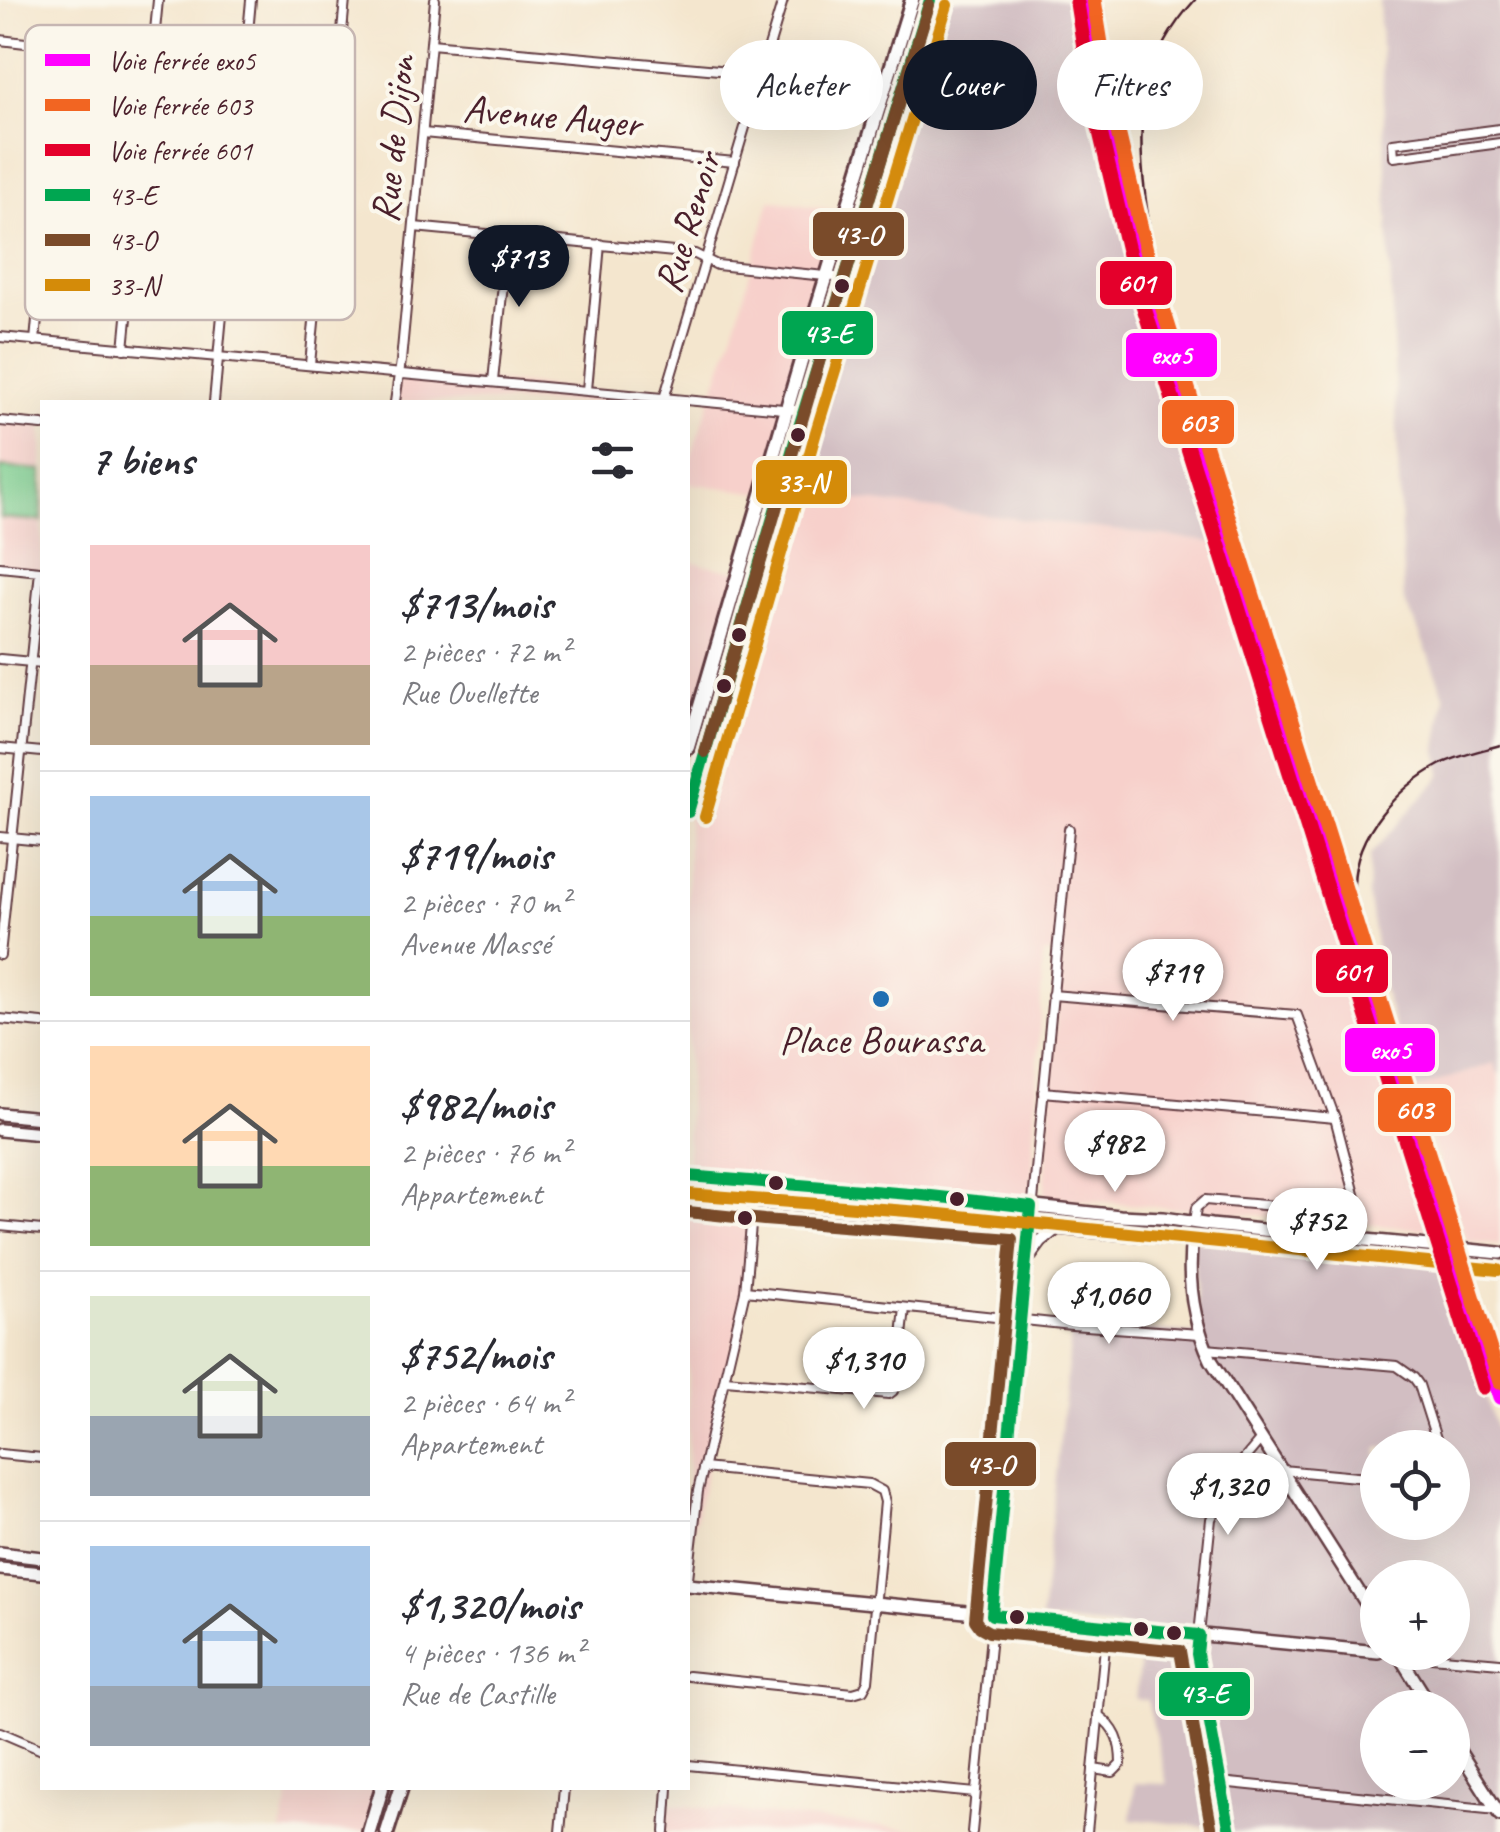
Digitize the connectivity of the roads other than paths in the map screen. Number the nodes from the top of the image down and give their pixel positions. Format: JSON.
{"nodes":[{"id":1,"x":158,"y":0,"type":"edge"},
{"id":2,"x":252,"y":0,"type":"edge"},
{"id":3,"x":345,"y":0,"type":"edge"},
{"id":4,"x":435,"y":0,"type":"edge"},
{"id":5,"x":783,"y":0,"type":"edge"},
{"id":6,"x":912,"y":0,"type":"edge"},
{"id":7,"x":930,"y":0,"type":"edge"},
{"id":8,"x":156,"y":25,"type":"edge"},
{"id":9,"x":250,"y":25,"type":"edge"},
{"id":10,"x":343,"y":25,"type":"edge"},
{"id":11,"x":0,"y":40,"type":"edge"},
{"id":12,"x":772,"y":40,"type":"edge"},
{"id":13,"x":25,"y":43,"type":"edge"},
{"id":14,"x":432,"y":44,"type":"junction"},
{"id":15,"x":720,"y":70,"type":"edge"},
{"id":16,"x":1500,"y":129,"type":"edge"},
{"id":17,"x":745,"y":130,"type":"edge"},
{"id":18,"x":423,"y":133,"type":"junction"},
{"id":19,"x":1500,"y":144,"type":"edge"},
{"id":20,"x":735,"y":162,"type":"junction"},
{"id":21,"x":414,"y":228,"type":"junction"},
{"id":22,"x":508,"y":236,"type":"junction"},
{"id":23,"x":600,"y":244,"type":"junction"},
{"id":24,"x":707,"y":260,"type":"junction"},
{"id":25,"x":826,"y":276,"type":"junction"},
{"id":26,"x":844,"y":278,"type":"junction"},
{"id":27,"x":37,"y":320,"type":"edge"},
{"id":28,"x":127,"y":320,"type":"edge"},
{"id":29,"x":221,"y":320,"type":"edge"},
{"id":30,"x":314,"y":320,"type":"edge"},
{"id":31,"x":0,"y":338,"type":"edge"},
{"id":32,"x":35,"y":341,"type":"junction"},
{"id":33,"x":124,"y":349,"type":"junction"},
{"id":34,"x":218,"y":356,"type":"junction"},
{"id":35,"x":310,"y":364,"type":"junction"},
{"id":36,"x":399,"y":373,"type":"junction"},
{"id":37,"x":493,"y":381,"type":"junction"},
{"id":38,"x":587,"y":390,"type":"junction"},
{"id":39,"x":214,"y":400,"type":"edge"},
{"id":40,"x":395,"y":400,"type":"edge"},
{"id":41,"x":664,"y":400,"type":"edge"},
{"id":42,"x":690,"y":402,"type":"edge"},
{"id":43,"x":787,"y":408,"type":"junction"},
{"id":44,"x":804,"y":411,"type":"junction"},
{"id":45,"x":0,"y":421,"type":"edge"},
{"id":46,"x":40,"y":425,"type":"edge"},
{"id":47,"x":0,"y":568,"type":"edge"},
{"id":48,"x":40,"y":571,"type":"edge"},
{"id":49,"x":40,"y":579,"type":"edge"},
{"id":50,"x":0,"y":659,"type":"edge"},
{"id":51,"x":30,"y":662,"type":"junction"},
{"id":52,"x":40,"y":663,"type":"edge"},
{"id":53,"x":690,"y":740,"type":"edge"},
{"id":54,"x":0,"y":748,"type":"edge"},
{"id":55,"x":20,"y":750,"type":"junction"},
{"id":56,"x":40,"y":752,"type":"edge"},
{"id":57,"x":690,"y":805,"type":"edge"},
{"id":58,"x":1069,"y":829,"type":"dead end"},
{"id":59,"x":0,"y":837,"type":"edge"},
{"id":60,"x":11,"y":838,"type":"junction"},
{"id":61,"x":40,"y":841,"type":"edge"},
{"id":62,"x":0,"y":955,"type":"edge"},
{"id":63,"x":1052,"y":995,"type":"junction"},
{"id":64,"x":0,"y":1019,"type":"edge"},
{"id":65,"x":40,"y":1023,"type":"edge"},
{"id":66,"x":1043,"y":1092,"type":"junction"},
{"id":67,"x":0,"y":1114,"type":"edge"},
{"id":68,"x":40,"y":1118,"type":"edge"},
{"id":69,"x":1335,"y":1118,"type":"junction"},
{"id":70,"x":0,"y":1130,"type":"edge"},
{"id":71,"x":40,"y":1134,"type":"edge"},
{"id":72,"x":690,"y":1176,"type":"edge"},
{"id":73,"x":755,"y":1182,"type":"junction"},
{"id":74,"x":690,"y":1194,"type":"edge"},
{"id":75,"x":754,"y":1201,"type":"junction"},
{"id":76,"x":1031,"y":1207,"type":"junction"},
{"id":77,"x":1194,"y":1222,"type":"junction"},
{"id":78,"x":1031,"y":1223,"type":"junction"},
{"id":79,"x":0,"y":1226,"type":"edge"},
{"id":80,"x":1057,"y":1228,"type":"junction"},
{"id":81,"x":40,"y":1230,"type":"edge"},
{"id":82,"x":1192,"y":1240,"type":"junction"},
{"id":83,"x":1500,"y":1253,"type":"edge"},
{"id":84,"x":1028,"y":1260,"type":"junction"},
{"id":85,"x":1500,"y":1269,"type":"edge"},
{"id":86,"x":745,"y":1292,"type":"junction"},
{"id":87,"x":904,"y":1308,"type":"junction"},
{"id":88,"x":1021,"y":1318,"type":"junction"},
{"id":89,"x":1200,"y":1334,"type":"junction"},
{"id":90,"x":1206,"y":1349,"type":"junction"},
{"id":91,"x":724,"y":1380,"type":"junction"},
{"id":92,"x":1433,"y":1430,"type":"edge"},
{"id":93,"x":1260,"y":1439,"type":"junction"},
{"id":94,"x":0,"y":1454,"type":"edge"},
{"id":95,"x":40,"y":1458,"type":"edge"},
{"id":96,"x":703,"y":1468,"type":"junction"},
{"id":97,"x":1281,"y":1470,"type":"junction"},
{"id":98,"x":1360,"y":1477,"type":"edge"},
{"id":99,"x":0,"y":1554,"type":"edge"},
{"id":100,"x":40,"y":1558,"type":"edge"},
{"id":101,"x":690,"y":1561,"type":"edge"},
{"id":102,"x":0,"y":1569,"type":"edge"},
{"id":103,"x":40,"y":1573,"type":"edge"},
{"id":104,"x":690,"y":1582,"type":"edge"},
{"id":105,"x":1360,"y":1594,"type":"edge"},
{"id":106,"x":875,"y":1603,"type":"junction"},
{"id":107,"x":992,"y":1615,"type":"junction"},
{"id":108,"x":1106,"y":1626,"type":"junction"},
{"id":109,"x":1199,"y":1634,"type":"junction"},
{"id":110,"x":1360,"y":1650,"type":"edge"},
{"id":111,"x":1470,"y":1661,"type":"edge"},
{"id":112,"x":1500,"y":1664,"type":"edge"},
{"id":113,"x":690,"y":1676,"type":"edge"},
{"id":114,"x":1098,"y":1715,"type":"junction"},
{"id":115,"x":0,"y":1732,"type":"edge"},
{"id":116,"x":40,"y":1749,"type":"edge"},
{"id":117,"x":690,"y":1765,"type":"edge"},
{"id":118,"x":1470,"y":1768,"type":"edge"},
{"id":119,"x":1092,"y":1769,"type":"junction"},
{"id":120,"x":1220,"y":1782,"type":"junction"},
{"id":121,"x":381,"y":1790,"type":"edge"},
{"id":122,"x":400,"y":1790,"type":"edge"},
{"id":123,"x":564,"y":1790,"type":"edge"},
{"id":124,"x":668,"y":1790,"type":"edge"},
{"id":125,"x":976,"y":1793,"type":"junction"},
{"id":126,"x":1499,"y":1812,"type":"edge"},
{"id":127,"x":370,"y":1832,"type":"edge"},
{"id":128,"x":387,"y":1832,"type":"edge"},
{"id":129,"x":560,"y":1832,"type":"edge"},
{"id":130,"x":664,"y":1832,"type":"edge"},
{"id":131,"x":972,"y":1832,"type":"edge"},
{"id":132,"x":1087,"y":1832,"type":"edge"},
{"id":133,"x":1230,"y":1832,"type":"edge"}],
"edges":[{"from":1,"to":8,"type":"street"},
{"from":2,"to":9,"type":"street"},
{"from":3,"to":10,"type":"street"},
{"from":4,"to":14,"type":"street","name":"Rue de Dijon"},
{"from":5,"to":12,"type":"street","name":"Rue Renoir"},
{"from":6,"to":25,"type":"main road"},
{"from":7,"to":26,"type":"main road"},
{"from":11,"to":13,"type":"street"},
{"from":14,"to":15,"type":"street"},
{"from":14,"to":18,"type":"street","name":"Rue de Dijon"},
{"from":16,"to":19,"type":"street"},
{"from":17,"to":20,"type":"street","name":"Rue Renoir"},
{"from":18,"to":20,"type":"street","name":"Avenue Auger"},
{"from":18,"to":21,"type":"street","name":"Rue de Dijon"},
{"from":20,"to":24,"type":"street","name":"Rue Renoir"},
{"from":21,"to":22,"type":"street"},
{"from":21,"to":36,"type":"street","name":"Rue de Dijon"},
{"from":22,"to":23,"type":"street"},
{"from":22,"to":37,"type":"street"},
{"from":23,"to":24,"type":"street"},
{"from":23,"to":38,"type":"street"},
{"from":24,"to":25,"type":"street"},
{"from":24,"to":41,"type":"street","name":"Rue Renoir"},
{"from":25,"to":26,"type":"street"},
{"from":25,"to":43,"type":"main road"},
{"from":26,"to":44,"type":"main road"},
{"from":27,"to":32,"type":"street"},
{"from":28,"to":33,"type":"street"},
{"from":29,"to":34,"type":"street"},
{"from":30,"to":35,"type":"street"},
{"from":31,"to":32,"type":"street"},
{"from":32,"to":33,"type":"street"},
{"from":33,"to":34,"type":"street"},
{"from":34,"to":35,"type":"street"},
{"from":34,"to":39,"type":"street"},
{"from":35,"to":36,"type":"street"},
{"from":36,"to":37,"type":"street"},
{"from":36,"to":40,"type":"street","name":"Rue de Dijon"},
{"from":37,"to":38,"type":"street"},
{"from":38,"to":41,"type":"street"},
{"from":42,"to":43,"type":"street"},
{"from":43,"to":44,"type":"street"},
{"from":43,"to":53,"type":"main road"},
{"from":44,"to":57,"type":"main road"},
{"from":45,"to":46,"type":"street"},
{"from":47,"to":48,"type":"street"},
{"from":49,"to":51,"type":"street"},
{"from":50,"to":51,"type":"street"},
{"from":51,"to":52,"type":"street"},
{"from":51,"to":55,"type":"street"},
{"from":54,"to":55,"type":"street"},
{"from":55,"to":56,"type":"street"},
{"from":55,"to":60,"type":"street"},
{"from":58,"to":63,"type":"street"},
{"from":59,"to":60,"type":"street"},
{"from":60,"to":61,"type":"street"},
{"from":60,"to":62,"type":"street"},
{"from":63,"to":66,"type":"street"},
{"from":63,"to":69,"type":"street"},
{"from":64,"to":65,"type":"street"},
{"from":66,"to":69,"type":"street"},
{"from":66,"to":76,"type":"street"},
{"from":67,"to":68,"type":"main road"},
{"from":69,"to":77,"type":"street"},
{"from":70,"to":71,"type":"main road"},
{"from":72,"to":73,"type":"main road"},
{"from":73,"to":75,"type":"street"},
{"from":73,"to":76,"type":"main road"},
{"from":74,"to":75,"type":"main road"},
{"from":75,"to":78,"type":"main road"},
{"from":75,"to":86,"type":"street"},
{"from":76,"to":77,"type":"main road"},
{"from":76,"to":78,"type":"street"},
{"from":77,"to":82,"type":"main road"},
{"from":77,"to":83,"type":"main road"},
{"from":78,"to":80,"type":"main road"},
{"from":78,"to":84,"type":"street"},
{"from":79,"to":81,"type":"street"},
{"from":80,"to":82,"type":"main road"},
{"from":80,"to":84,"type":"main road"},
{"from":82,"to":85,"type":"main road"},
{"from":82,"to":89,"type":"main road"},
{"from":84,"to":88,"type":"street"},
{"from":86,"to":87,"type":"street"},
{"from":86,"to":91,"type":"street"},
{"from":87,"to":88,"type":"street"},
{"from":87,"to":91,"type":"street"},
{"from":88,"to":89,"type":"street"},
{"from":88,"to":107,"type":"street"},
{"from":89,"to":90,"type":"main road"},
{"from":90,"to":92,"type":"street"},
{"from":90,"to":93,"type":"main road"},
{"from":91,"to":96,"type":"street"},
{"from":93,"to":97,"type":"main road"},
{"from":93,"to":109,"type":"street"},
{"from":94,"to":95,"type":"street"},
{"from":96,"to":101,"type":"street"},
{"from":96,"to":106,"type":"street"},
{"from":97,"to":98,"type":"street"},
{"from":97,"to":105,"type":"main road"},
{"from":99,"to":100,"type":"main road"},
{"from":99,"to":102,"type":"street"},
{"from":102,"to":103,"type":"main road"},
{"from":104,"to":106,"type":"main road"},
{"from":106,"to":107,"type":"main road"},
{"from":106,"to":113,"type":"street"},
{"from":107,"to":108,"type":"main road"},
{"from":107,"to":125,"type":"street"},
{"from":108,"to":109,"type":"main road"},
{"from":108,"to":114,"type":"street"},
{"from":109,"to":110,"type":"main road"},
{"from":109,"to":120,"type":"street"},
{"from":111,"to":112,"type":"street"},
{"from":114,"to":119,"type":"street"},
{"from":114,"to":119,"type":"street"},
{"from":115,"to":116,"type":"street"},
{"from":117,"to":125,"type":"street"},
{"from":118,"to":126,"type":"main road"},
{"from":119,"to":132,"type":"street"},
{"from":120,"to":126,"type":"street"},
{"from":120,"to":133,"type":"street"},
{"from":121,"to":127,"type":"main road"},
{"from":122,"to":128,"type":"main road"},
{"from":123,"to":129,"type":"street"},
{"from":124,"to":130,"type":"street"},
{"from":125,"to":131,"type":"street"}]}
